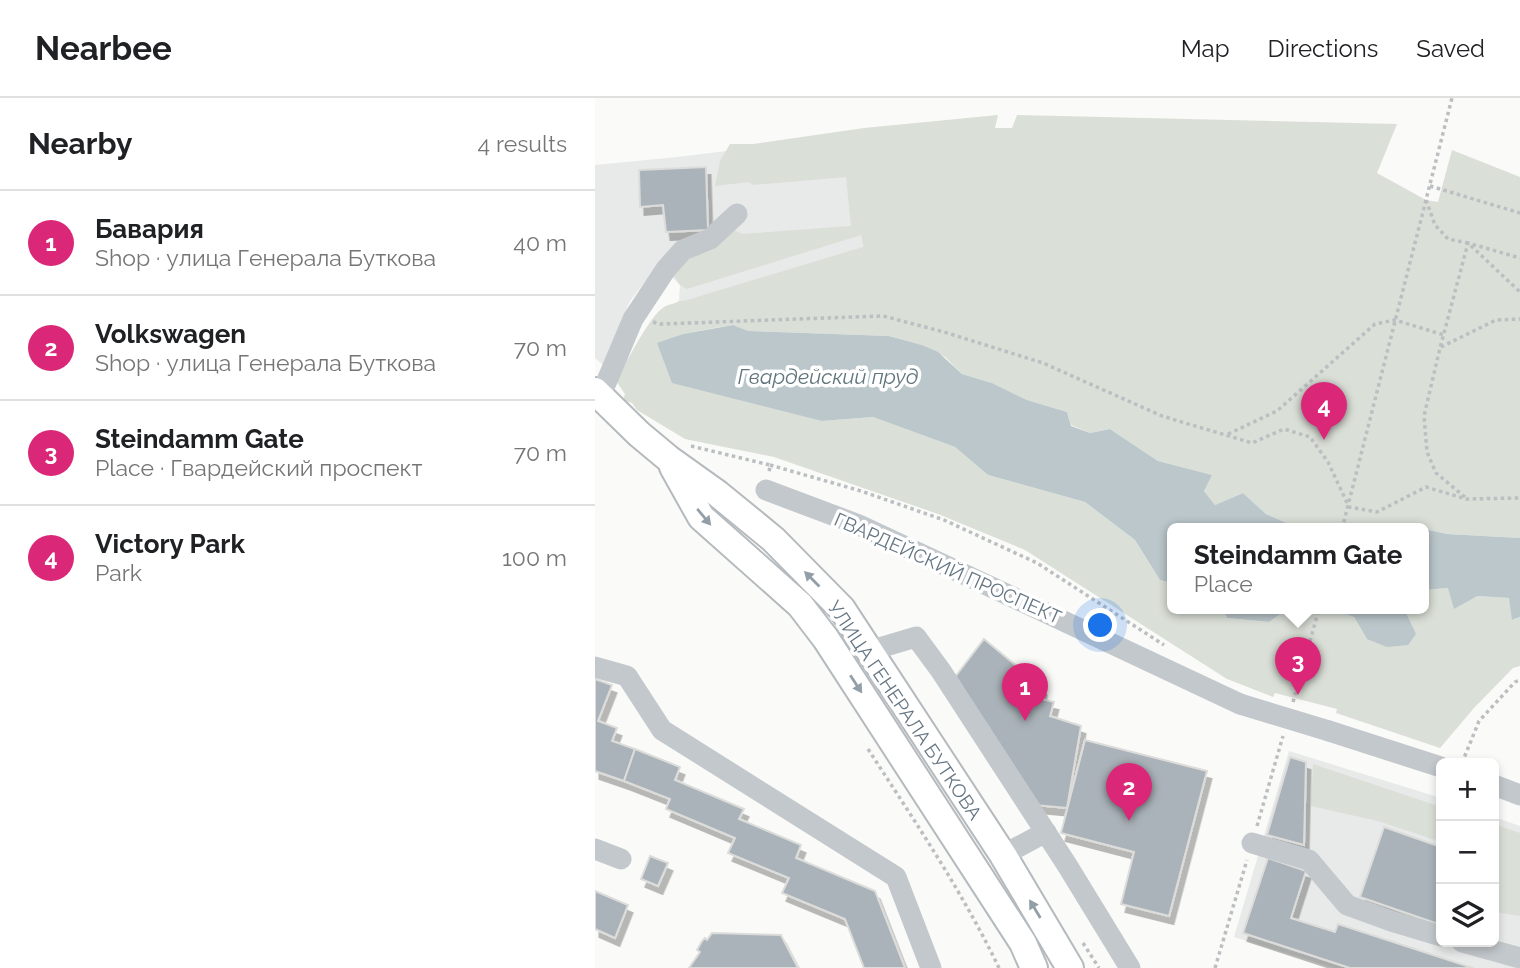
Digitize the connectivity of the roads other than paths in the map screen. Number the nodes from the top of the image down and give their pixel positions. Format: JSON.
{"nodes":[{"id":1,"x":737,"y":214,"type":"dead end"},
{"id":2,"x":597,"y":393,"type":"edge"},
{"id":3,"x":669,"y":459,"type":"junction"},
{"id":4,"x":766,"y":490,"type":"dead end"},
{"id":5,"x":869,"y":651,"type":"junction"},
{"id":6,"x":595,"y":667,"type":"edge"},
{"id":7,"x":1436,"y":765,"type":"edge"},
{"id":8,"x":1499,"y":787,"type":"edge"},
{"id":9,"x":1520,"y":795,"type":"edge"},
{"id":10,"x":1046,"y":832,"type":"junction"},
{"id":11,"x":1252,"y":843,"type":"road end"},
{"id":12,"x":595,"y":849,"type":"edge"},
{"id":13,"x":1003,"y":855,"type":"junction"},
{"id":14,"x":621,"y":859,"type":"dead end"},
{"id":15,"x":1436,"y":934,"type":"edge"},
{"id":16,"x":1480,"y":947,"type":"edge"},
{"id":17,"x":1520,"y":958,"type":"edge"},
{"id":18,"x":930,"y":968,"type":"edge"},
{"id":19,"x":1034,"y":968,"type":"edge"},
{"id":20,"x":1070,"y":968,"type":"edge"},
{"id":21,"x":1130,"y":968,"type":"edge"}],
"edges":[{"from":1,"to":2,"type":"street"},
{"from":2,"to":3,"type":"main road"},
{"from":5,"to":3,"type":"main road","name":"УЛИЦА ГЕНЕРАЛА БУТКОВА","one_way":true},
{"from":3,"to":19,"type":"main road","name":"УЛИЦА ГЕНЕРАЛА БУТКОВА","one_way":true},
{"from":4,"to":7,"type":"street","name":"ГВАРДЕЙСКИЙ ПРОСПЕКТ","bridge":true},
{"from":5,"to":10,"type":"street"},
{"from":5,"to":13,"type":"main road","name":"УЛИЦА ГЕНЕРАЛА БУТКОВА"},
{"from":6,"to":18,"type":"street"},
{"from":8,"to":9,"type":"street"},
{"from":10,"to":13,"type":"street"},
{"from":10,"to":21,"type":"street"},
{"from":11,"to":15,"type":"street"},
{"from":12,"to":14,"type":"street"},
{"from":20,"to":13,"type":"main road","name":"УЛИЦА ГЕНЕРАЛА БУТКОВА","one_way":true},
{"from":16,"to":17,"type":"street"}]}
